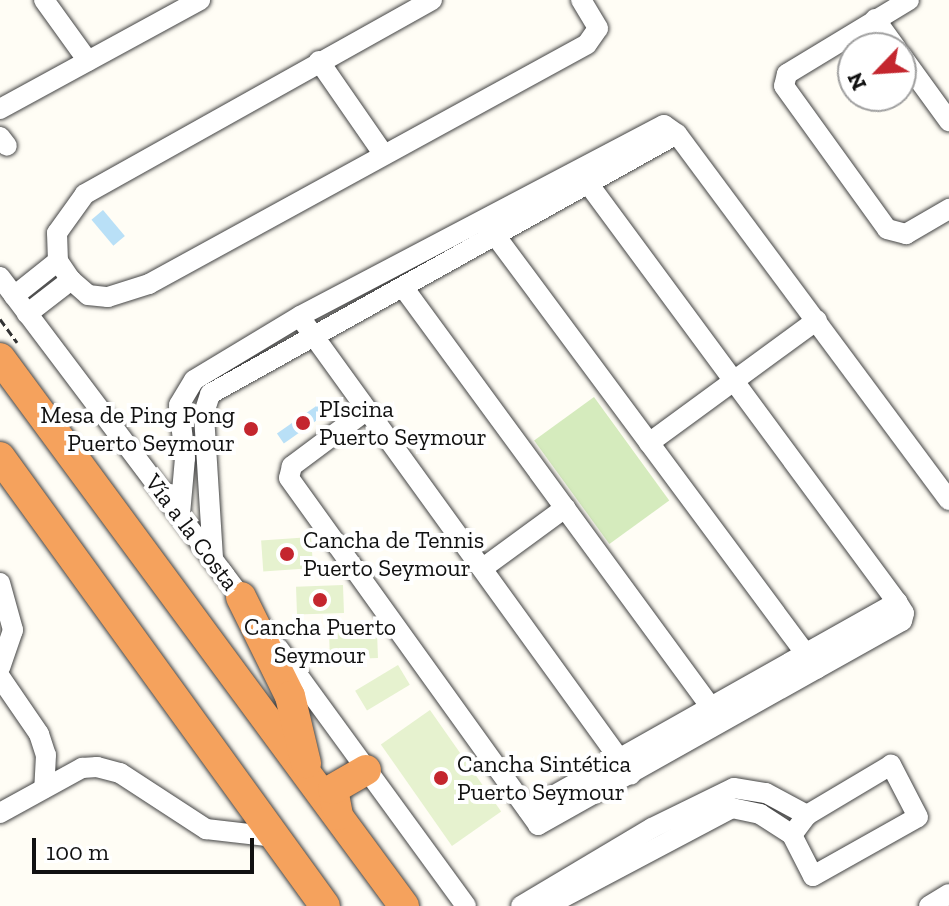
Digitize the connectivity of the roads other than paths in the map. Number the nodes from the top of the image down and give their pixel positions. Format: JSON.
{"nodes":[{"id":1,"x":44,"y":0,"type":"edge"},
{"id":2,"x":432,"y":0,"type":"edge"},
{"id":3,"x":581,"y":0,"type":"edge"},
{"id":4,"x":909,"y":0,"type":"edge"},
{"id":5,"x":196,"y":1,"type":"edge"},
{"id":6,"x":875,"y":19,"type":"junction"},
{"id":7,"x":884,"y":32,"type":"edge"},
{"id":8,"x":88,"y":61,"type":"junction"},
{"id":9,"x":319,"y":61,"type":"junction"},
{"id":10,"x":917,"y":77,"type":"edge"},
{"id":11,"x":0,"y":109,"type":"edge"},
{"id":12,"x":949,"y":121,"type":"edge"},
{"id":13,"x":677,"y":134,"type":"junction"},
{"id":14,"x":382,"y":152,"type":"junction"},
{"id":15,"x":587,"y":182,"type":"junction"},
{"id":16,"x":949,"y":209,"type":"edge"},
{"id":17,"x":490,"y":228,"type":"junction"},
{"id":18,"x":58,"y":261,"type":"junction"},
{"id":19,"x":0,"y":277,"type":"edge"},
{"id":20,"x":71,"y":280,"type":"junction"},
{"id":21,"x":403,"y":287,"type":"junction"},
{"id":22,"x":14,"y":296,"type":"junction"},
{"id":23,"x":27,"y":314,"type":"junction"},
{"id":24,"x":300,"y":316,"type":"junction"},
{"id":25,"x":817,"y":320,"type":"junction"},
{"id":26,"x":312,"y":334,"type":"junction"},
{"id":27,"x":0,"y":358,"type":"edge"},
{"id":28,"x":732,"y":382,"type":"junction"},
{"id":29,"x":367,"y":410,"type":"junction"},
{"id":30,"x":649,"y":443,"type":"junction"},
{"id":31,"x":0,"y":457,"type":"edge"},
{"id":32,"x":949,"y":500,"type":"edge"},
{"id":33,"x":565,"y":508,"type":"junction"},
{"id":34,"x":180,"y":514,"type":"junction"},
{"id":35,"x":213,"y":558,"type":"junction"},
{"id":36,"x":483,"y":568,"type":"junction"},
{"id":37,"x":0,"y":583,"type":"edge"},
{"id":38,"x":241,"y":597,"type":"junction"},
{"id":39,"x":812,"y":661,"type":"junction"},
{"id":40,"x":0,"y":667,"type":"edge"},
{"id":41,"x":0,"y":677,"type":"edge"},
{"id":42,"x":710,"y":706,"type":"junction"},
{"id":43,"x":619,"y":757,"type":"junction"},
{"id":44,"x":366,"y":770,"type":"junction"},
{"id":45,"x":631,"y":775,"type":"junction"},
{"id":46,"x":314,"y":784,"type":"junction"},
{"id":47,"x":44,"y":788,"type":"junction"},
{"id":48,"x":528,"y":810,"type":"junction"},
{"id":49,"x":0,"y":813,"type":"edge"},
{"id":50,"x":338,"y":815,"type":"junction"},
{"id":51,"x":807,"y":815,"type":"junction"},
{"id":52,"x":792,"y":835,"type":"junction"},
{"id":53,"x":274,"y":837,"type":"junction"},
{"id":54,"x":325,"y":906,"type":"edge"},
{"id":55,"x":404,"y":906,"type":"edge"},
{"id":56,"x":466,"y":906,"type":"edge"},
{"id":57,"x":521,"y":906,"type":"edge"},
{"id":58,"x":547,"y":906,"type":"edge"}],
"edges":[{"from":1,"to":8,"type":"street"},
{"from":2,"to":9,"type":"street"},
{"from":3,"to":14,"type":"street"},
{"from":4,"to":6,"type":"street"},
{"from":5,"to":8,"type":"street"},
{"from":6,"to":7,"type":"street"},
{"from":6,"to":16,"type":"street"},
{"from":8,"to":11,"type":"street"},
{"from":9,"to":14,"type":"street"},
{"from":9,"to":18,"type":"street"},
{"from":10,"to":12,"type":"street"},
{"from":13,"to":15,"type":"street"},
{"from":13,"to":17,"type":"street"},
{"from":13,"to":25,"type":"street"},
{"from":14,"to":20,"type":"street"},
{"from":15,"to":17,"type":"street"},
{"from":15,"to":28,"type":"street"},
{"from":17,"to":21,"type":"street"},
{"from":17,"to":24,"type":"street"},
{"from":17,"to":30,"type":"street"},
{"from":18,"to":20,"type":"street"},
{"from":18,"to":22,"type":"street"},
{"from":19,"to":22,"type":"street","name":"Vía a la Costa"},
{"from":20,"to":23,"type":"street"},
{"from":21,"to":26,"type":"street"},
{"from":21,"to":33,"type":"street"},
{"from":22,"to":23,"type":"street","name":"Vía a la Costa"},
{"from":23,"to":34,"type":"street","name":"Vía a la Costa"},
{"from":24,"to":26,"type":"street"},
{"from":24,"to":34,"type":"street"},
{"from":25,"to":28,"type":"street"},
{"from":25,"to":32,"type":"street"},
{"from":26,"to":29,"type":"street"},
{"from":26,"to":35,"type":"street"},
{"from":27,"to":46,"type":"highway"},
{"from":28,"to":30,"type":"street"},
{"from":28,"to":39,"type":"street"},
{"from":29,"to":36,"type":"street"},
{"from":29,"to":48,"type":"street"},
{"from":30,"to":39,"type":"street"},
{"from":31,"to":53,"type":"highway"},
{"from":33,"to":36,"type":"street"},
{"from":33,"to":42,"type":"street"},
{"from":34,"to":35,"type":"street","name":"Vía a la Costa"},
{"from":35,"to":38,"type":"street","name":"Vía a la Costa"},
{"from":36,"to":43,"type":"street"},
{"from":37,"to":40,"type":"street"},
{"from":38,"to":44,"type":"street","name":"Vía a la Costa"},
{"from":38,"to":46,"type":"highway"},
{"from":39,"to":42,"type":"street"},
{"from":39,"to":45,"type":"street"},
{"from":41,"to":47,"type":"street"},
{"from":42,"to":43,"type":"street"},
{"from":43,"to":45,"type":"street"},
{"from":43,"to":48,"type":"street"},
{"from":44,"to":50,"type":"highway"},
{"from":44,"to":56,"type":"street","name":"Vía a la Costa"},
{"from":45,"to":48,"type":"street"},
{"from":46,"to":50,"type":"highway"},
{"from":47,"to":49,"type":"street"},
{"from":47,"to":53,"type":"street"},
{"from":50,"to":55,"type":"highway"},
{"from":51,"to":52,"type":"street"},
{"from":51,"to":52,"type":"street"},
{"from":51,"to":57,"type":"street"},
{"from":52,"to":58,"type":"street"},
{"from":53,"to":54,"type":"highway"}]}
